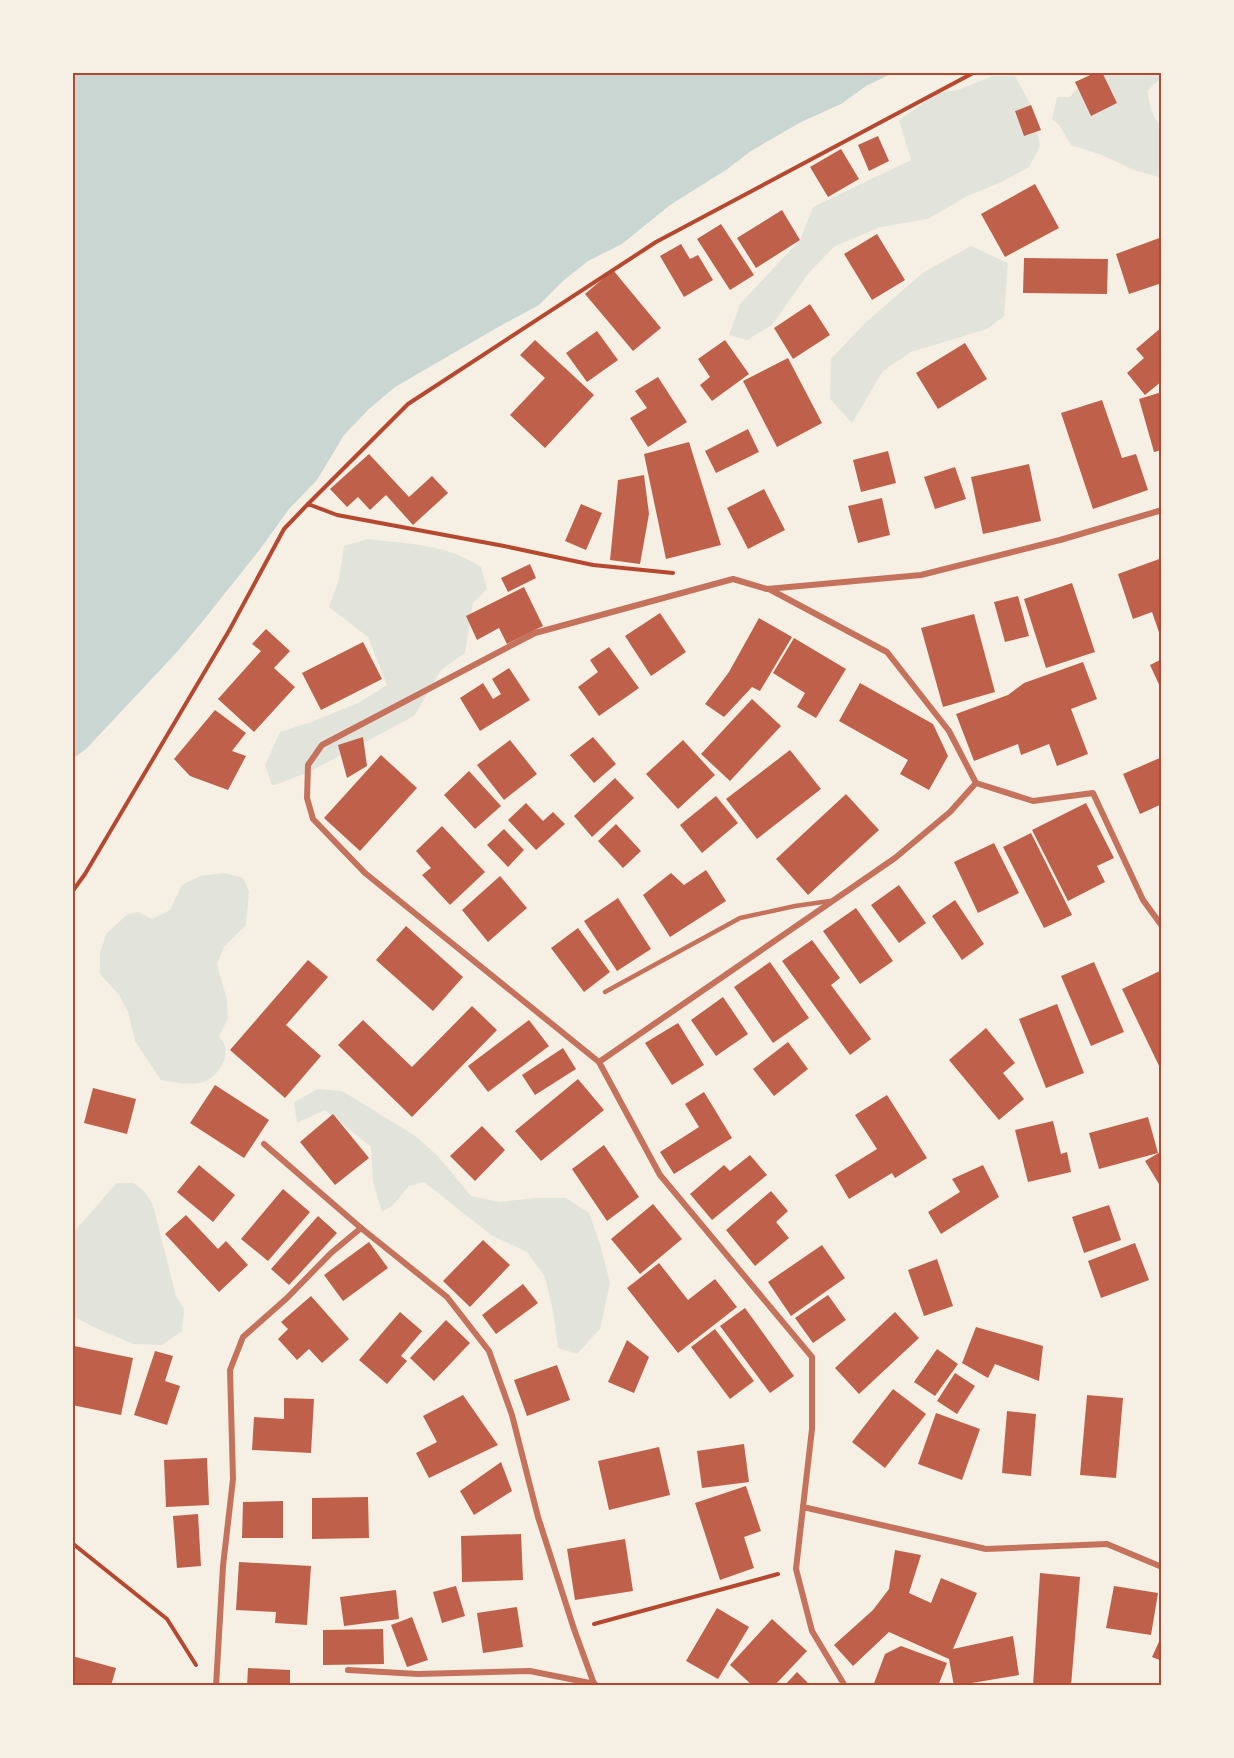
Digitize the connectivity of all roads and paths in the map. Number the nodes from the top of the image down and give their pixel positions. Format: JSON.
{"nodes":[{"id":1,"x":975,"y":72,"type":"edge"},
{"id":2,"x":309,"y":504,"type":"junction"},
{"id":3,"x":1162,"y":510,"type":"edge"},
{"id":4,"x":675,"y":573,"type":"dead end"},
{"id":5,"x":767,"y":589,"type":"junction"},
{"id":6,"x":976,"y":783,"type":"junction"},
{"id":7,"x":72,"y":892,"type":"edge"},
{"id":8,"x":833,"y":901,"type":"junction"},
{"id":9,"x":1162,"y":926,"type":"edge"},
{"id":10,"x":605,"y":992,"type":"dead end"},
{"id":11,"x":599,"y":1062,"type":"junction"},
{"id":12,"x":264,"y":1144,"type":"dead end"},
{"id":13,"x":361,"y":1228,"type":"junction"},
{"id":14,"x":804,"y":1507,"type":"junction"},
{"id":15,"x":72,"y":1543,"type":"edge"},
{"id":16,"x":1162,"y":1567,"type":"edge"},
{"id":17,"x":796,"y":1569,"type":"junction"},
{"id":18,"x":574,"y":1629,"type":"junction"},
{"id":19,"x":197,"y":1667,"type":"dead end"},
{"id":20,"x":348,"y":1670,"type":"dead end"},
{"id":21,"x":595,"y":1685,"type":"edge"},
{"id":22,"x":216,"y":1686,"type":"edge"},
{"id":23,"x":845,"y":1686,"type":"edge"}],
"edges":[{"from":1,"to":2,"type":"path"},
{"from":2,"to":4,"type":"path"},
{"from":2,"to":7,"type":"path"},
{"from":3,"to":5,"type":"street"},
{"from":5,"to":6,"type":"street"},
{"from":5,"to":11,"type":"street"},
{"from":6,"to":8,"type":"street"},
{"from":6,"to":9,"type":"street"},
{"from":8,"to":10,"type":"lane"},
{"from":8,"to":11,"type":"street"},
{"from":11,"to":14,"type":"street"},
{"from":12,"to":13,"type":"street"},
{"from":13,"to":18,"type":"street"},
{"from":13,"to":22,"type":"street"},
{"from":14,"to":16,"type":"street"},
{"from":14,"to":17,"type":"street"},
{"from":15,"to":19,"type":"path"},
{"from":17,"to":18,"type":"path"},
{"from":17,"to":23,"type":"street"},
{"from":18,"to":21,"type":"street"},
{"from":20,"to":21,"type":"street"}]}
